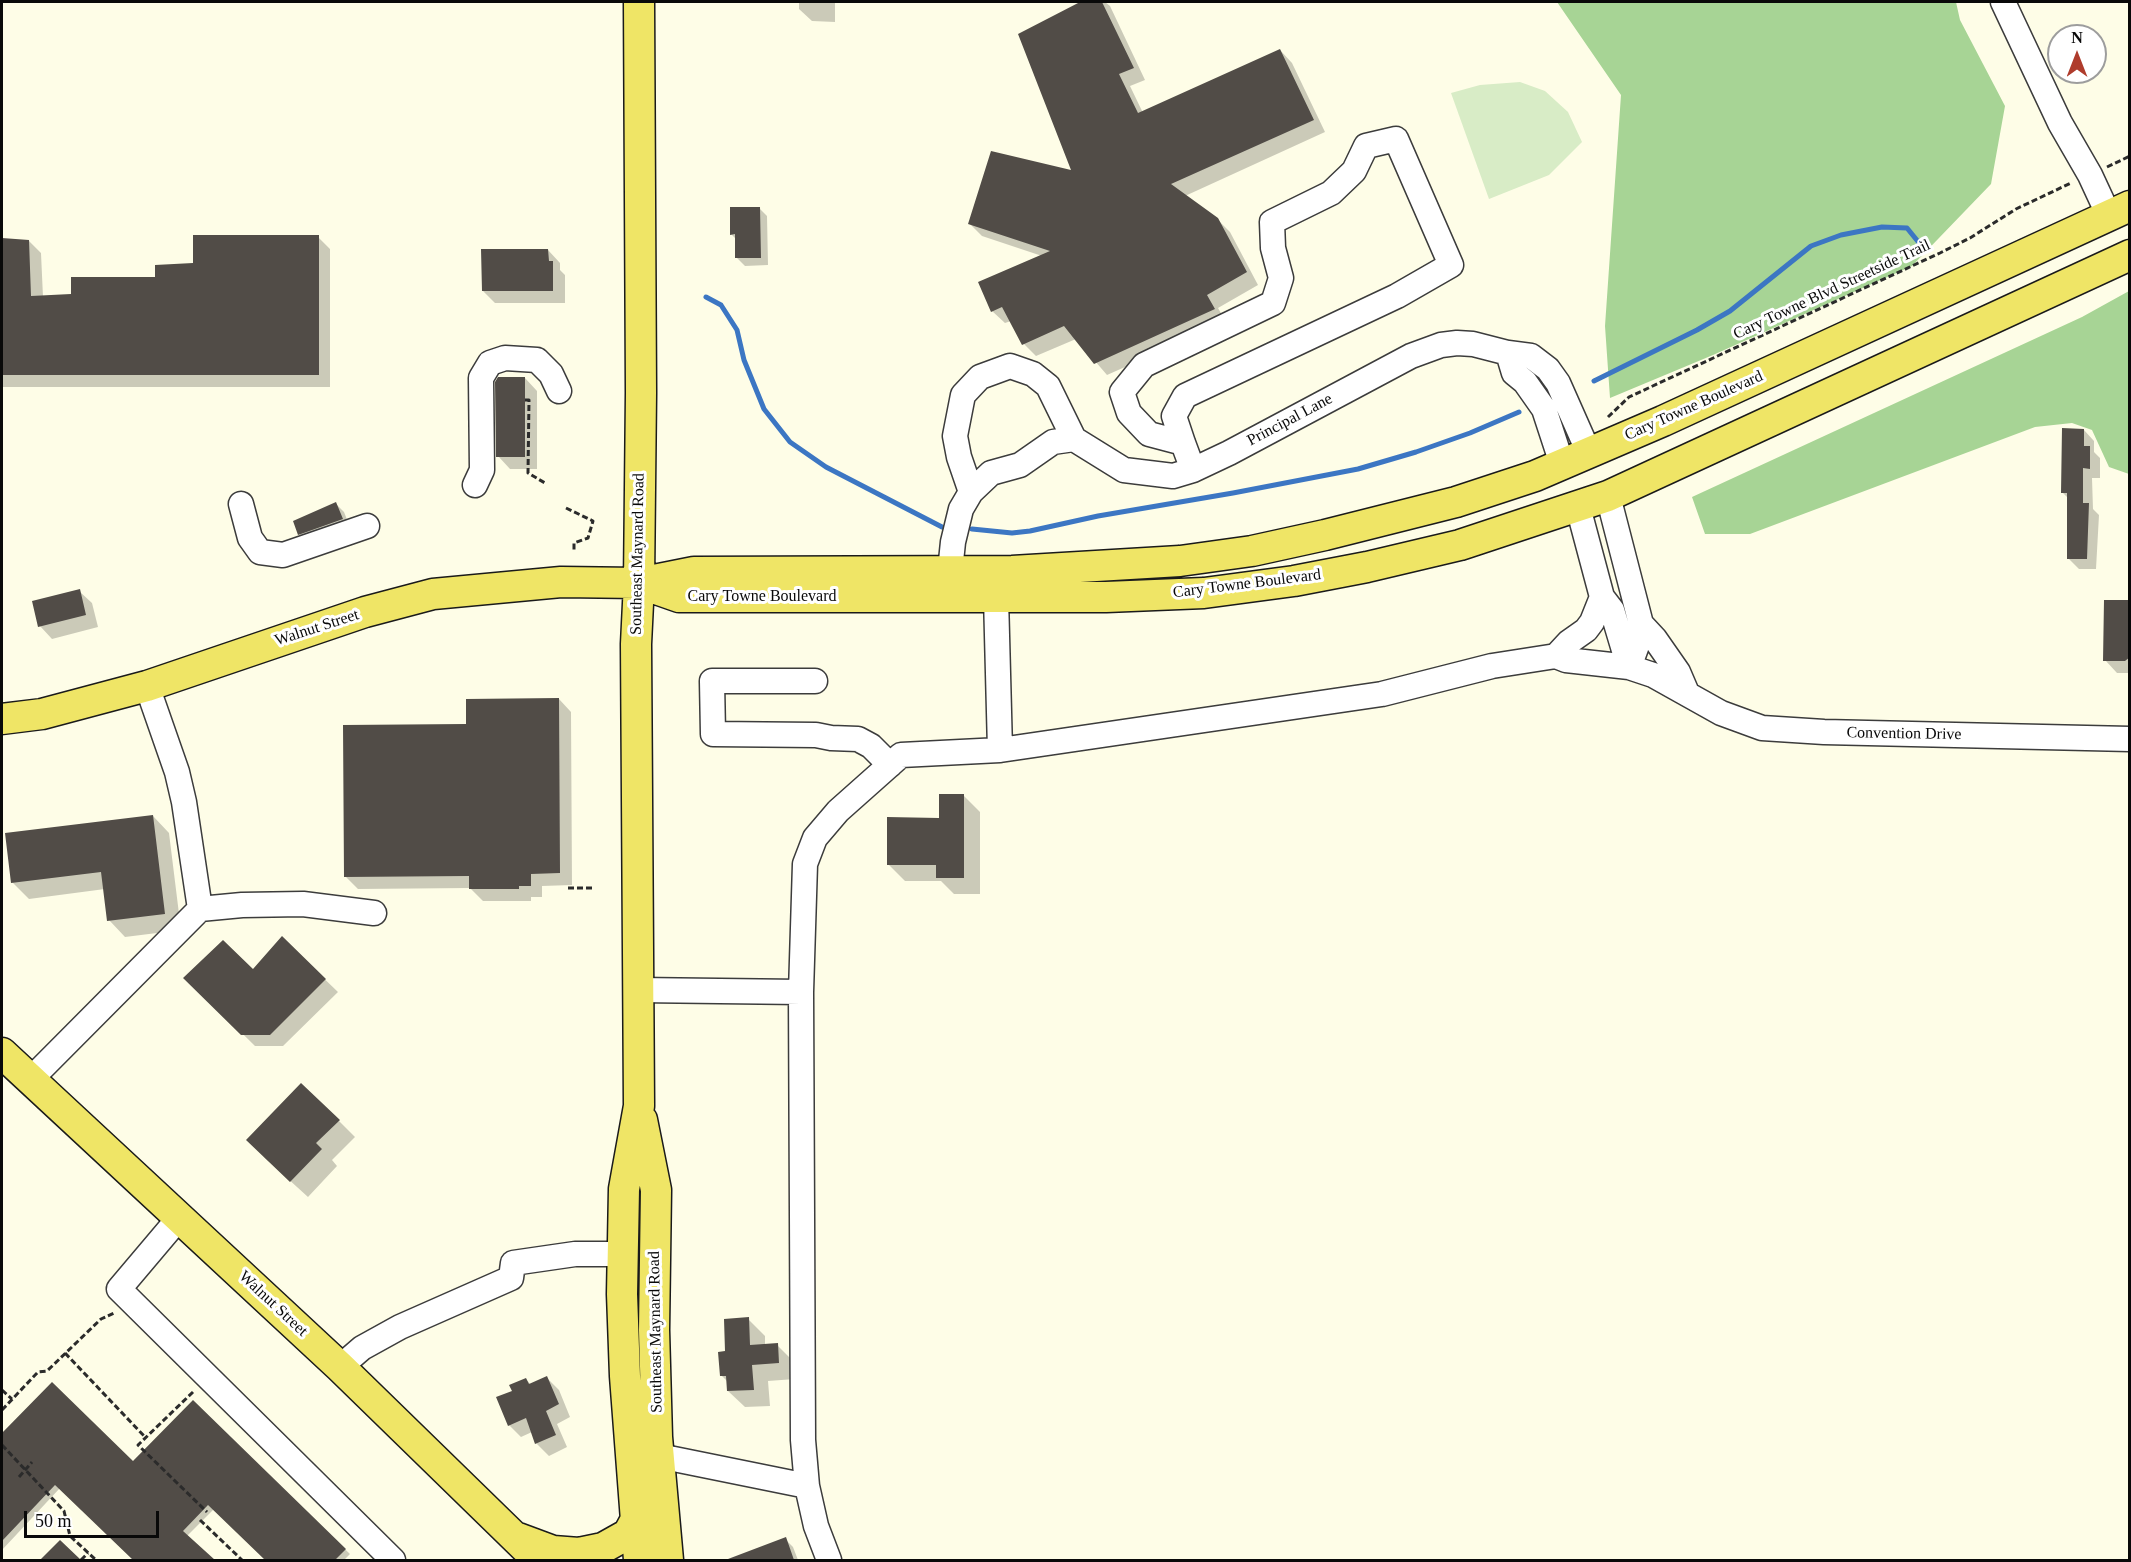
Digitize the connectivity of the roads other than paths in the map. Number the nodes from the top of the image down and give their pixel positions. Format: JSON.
{"nodes":[{"id":1,"x":639,"y":2,"type":"edge"},
{"id":2,"x":2003,"y":2,"type":"edge"},
{"id":3,"x":2119,"y":211,"type":"edge"},
{"id":4,"x":2130,"y":255,"type":"edge"},
{"id":5,"x":559,"y":391,"type":"dead end"},
{"id":6,"x":1074,"y":440,"type":"junction"},
{"id":7,"x":1183,"y":443,"type":"junction"},
{"id":8,"x":1576,"y":458,"type":"junction"},
{"id":9,"x":1193,"y":470,"type":"junction"},
{"id":10,"x":475,"y":485,"type":"dead end"},
{"id":11,"x":971,"y":492,"type":"junction"},
{"id":12,"x":1608,"y":496,"type":"junction"},
{"id":13,"x":242,"y":504,"type":"dead end"},
{"id":14,"x":1578,"y":507,"type":"junction"},
{"id":15,"x":367,"y":526,"type":"dead end"},
{"id":16,"x":950,"y":571,"type":"junction"},
{"id":17,"x":639,"y":583,"type":"junction"},
{"id":18,"x":996,"y":597,"type":"junction"},
{"id":19,"x":1602,"y":597,"type":"junction"},
{"id":20,"x":1641,"y":624,"type":"junction"},
{"id":21,"x":1556,"y":656,"type":"junction"},
{"id":22,"x":1629,"y":667,"type":"junction"},
{"id":23,"x":815,"y":681,"type":"dead end"},
{"id":24,"x":147,"y":686,"type":"junction"},
{"id":25,"x":1688,"y":693,"type":"junction"},
{"id":26,"x":2,"y":719,"type":"edge"},
{"id":27,"x":2130,"y":739,"type":"edge"},
{"id":28,"x":1000,"y":750,"type":"junction"},
{"id":29,"x":890,"y":765,"type":"junction"},
{"id":30,"x":200,"y":909,"type":"junction"},
{"id":31,"x":374,"y":913,"type":"dead end"},
{"id":32,"x":638,"y":990,"type":"junction"},
{"id":33,"x":801,"y":993,"type":"junction"},
{"id":34,"x":2,"y":1053,"type":"edge"},
{"id":35,"x":30,"y":1080,"type":"junction"},
{"id":36,"x":639,"y":1106,"type":"junction"},
{"id":37,"x":179,"y":1218,"type":"junction"},
{"id":38,"x":623,"y":1254,"type":"junction"},
{"id":39,"x":340,"y":1367,"type":"junction"},
{"id":40,"x":659,"y":1456,"type":"junction"},
{"id":41,"x":807,"y":1486,"type":"junction"},
{"id":42,"x":635,"y":1521,"type":"junction"},
{"id":43,"x":512,"y":1536,"type":"junction"},
{"id":44,"x":393,"y":1560,"type":"edge"},
{"id":45,"x":538,"y":1560,"type":"edge"},
{"id":46,"x":639,"y":1560,"type":"edge"},
{"id":47,"x":668,"y":1560,"type":"edge"},
{"id":48,"x":829,"y":1560,"type":"edge"}],
"edges":[{"from":1,"to":17,"type":"main road","name":"Southeast Maynard Road"},
{"from":2,"to":3,"type":"street"},
{"from":3,"to":8,"type":"main road","name":"Cary Towne Boulevard"},
{"from":4,"to":12,"type":"main road","name":"Cary Towne Boulevard"},
{"from":5,"to":10,"type":"street"},
{"from":6,"to":9,"type":"street","name":"Principal Lane"},
{"from":6,"to":11,"type":"street"},
{"from":6,"to":11,"type":"street"},
{"from":7,"to":7,"type":"street"},
{"from":7,"to":9,"type":"street"},
{"from":8,"to":9,"type":"street","name":"Principal Lane"},
{"from":8,"to":12,"type":"main road"},
{"from":8,"to":14,"type":"main road"},
{"from":8,"to":16,"type":"main road","name":"Cary Towne Boulevard"},
{"from":11,"to":16,"type":"street"},
{"from":12,"to":14,"type":"main road","name":"Cary Towne Boulevard"},
{"from":12,"to":20,"type":"street"},
{"from":13,"to":15,"type":"street"},
{"from":14,"to":18,"type":"main road","name":"Cary Towne Boulevard"},
{"from":14,"to":19,"type":"street"},
{"from":16,"to":17,"type":"main road","name":"Cary Towne Boulevard"},
{"from":17,"to":18,"type":"main road","name":"Cary Towne Boulevard"},
{"from":17,"to":24,"type":"main road","name":"Walnut Street"},
{"from":17,"to":32,"type":"main road","name":"Southeast Maynard Road"},
{"from":18,"to":28,"type":"street"},
{"from":19,"to":21,"type":"street"},
{"from":19,"to":22,"type":"street"},
{"from":20,"to":22,"type":"street"},
{"from":20,"to":25,"type":"street"},
{"from":21,"to":22,"type":"street","name":"Convention Drive"},
{"from":21,"to":28,"type":"street"},
{"from":22,"to":25,"type":"street","name":"Convention Drive"},
{"from":23,"to":29,"type":"street"},
{"from":24,"to":26,"type":"main road","name":"Walnut Street"},
{"from":24,"to":30,"type":"street"},
{"from":25,"to":27,"type":"street","name":"Convention Drive"},
{"from":28,"to":29,"type":"street"},
{"from":29,"to":33,"type":"street"},
{"from":30,"to":31,"type":"street"},
{"from":30,"to":35,"type":"street"},
{"from":32,"to":33,"type":"street"},
{"from":32,"to":36,"type":"main road","name":"Southeast Maynard Road"},
{"from":33,"to":41,"type":"street"},
{"from":34,"to":35,"type":"main road","name":"Walnut Street"},
{"from":35,"to":37,"type":"main road","name":"Walnut Street"},
{"from":36,"to":38,"type":"main road","name":"Southeast Maynard Road"},
{"from":36,"to":40,"type":"main road","name":"Southeast Maynard Road"},
{"from":37,"to":39,"type":"main road","name":"Walnut Street"},
{"from":37,"to":44,"type":"street"},
{"from":38,"to":39,"type":"street"},
{"from":38,"to":42,"type":"main road","name":"Southeast Maynard Road"},
{"from":39,"to":43,"type":"main road","name":"Walnut Street"},
{"from":40,"to":41,"type":"street"},
{"from":40,"to":47,"type":"main road","name":"Southeast Maynard Road"},
{"from":41,"to":48,"type":"street"},
{"from":42,"to":43,"type":"main road"},
{"from":42,"to":46,"type":"main road","name":"Southeast Maynard Road"},
{"from":43,"to":45,"type":"main road","name":"Walnut Street"}]}
